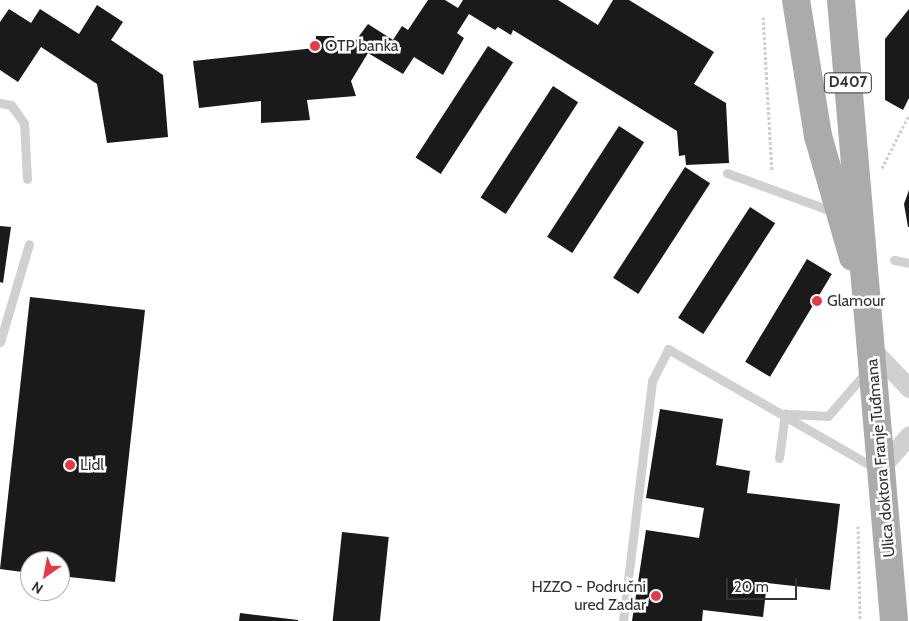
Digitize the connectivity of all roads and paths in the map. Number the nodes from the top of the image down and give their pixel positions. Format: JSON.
{"nodes":[{"id":1,"x":796,"y":0,"type":"edge"},
{"id":2,"x":841,"y":0,"type":"edge"},
{"id":3,"x":770,"y":8,"type":"edge"},
{"id":4,"x":799,"y":37,"type":"junction"},
{"id":5,"x":0,"y":103,"type":"edge"},
{"id":6,"x":909,"y":115,"type":"edge"},
{"id":7,"x":727,"y":173,"type":"dead end"},
{"id":8,"x":878,"y":175,"type":"dead end"},
{"id":9,"x":27,"y":179,"type":"dead end"},
{"id":10,"x":774,"y":190,"type":"junction"},
{"id":11,"x":839,"y":214,"type":"junction"},
{"id":12,"x":29,"y":244,"type":"dead end"},
{"id":13,"x":894,"y":260,"type":"dead end"},
{"id":14,"x":909,"y":263,"type":"edge"},
{"id":15,"x":866,"y":295,"type":"junction"},
{"id":16,"x":0,"y":342,"type":"edge"},
{"id":17,"x":872,"y":356,"type":"junction"},
{"id":18,"x":909,"y":388,"type":"edge"},
{"id":19,"x":785,"y":413,"type":"junction"},
{"id":20,"x":909,"y":435,"type":"edge"},
{"id":21,"x":779,"y":458,"type":"dead end"},
{"id":22,"x":884,"y":469,"type":"junction"},
{"id":23,"x":858,"y":517,"type":"dead end"},
{"id":24,"x":623,"y":621,"type":"edge"},
{"id":25,"x":860,"y":621,"type":"edge"},
{"id":26,"x":894,"y":621,"type":"edge"}],
"edges":[{"from":1,"to":4,"type":"main road","name":"Ulica doktora Franje Tuđmana","number":"D407"},
{"from":2,"to":15,"type":"main road","name":"Ulica doktora Franje Tuđmana","number":"D407"},
{"from":3,"to":4,"type":"main road"},
{"from":3,"to":10,"type":"path"},
{"from":4,"to":11,"type":"main road","name":"Ulica doktora Franje Tuđmana","number":"D407"},
{"from":5,"to":9,"type":"lane"},
{"from":6,"to":8,"type":"path"},
{"from":7,"to":10,"type":"lane"},
{"from":10,"to":11,"type":"lane"},
{"from":11,"to":15,"type":"main road","name":"Ulica doktora Franje Tuđmana","number":"D407"},
{"from":12,"to":16,"type":"lane"},
{"from":13,"to":14,"type":"lane"},
{"from":15,"to":17,"type":"main road","name":"Ulica doktora Franje Tuđmana","number":"D407"},
{"from":17,"to":18,"type":"street"},
{"from":17,"to":19,"type":"lane"},
{"from":17,"to":22,"type":"main road","name":"Ulica doktora Franje Tuđmana","number":"D407"},
{"from":19,"to":21,"type":"lane"},
{"from":19,"to":22,"type":"lane"},
{"from":19,"to":24,"type":"lane"},
{"from":20,"to":22,"type":"street"},
{"from":22,"to":26,"type":"main road","name":"Ulica doktora Franje Tuđmana","number":"D407"},
{"from":23,"to":25,"type":"path"}]}
